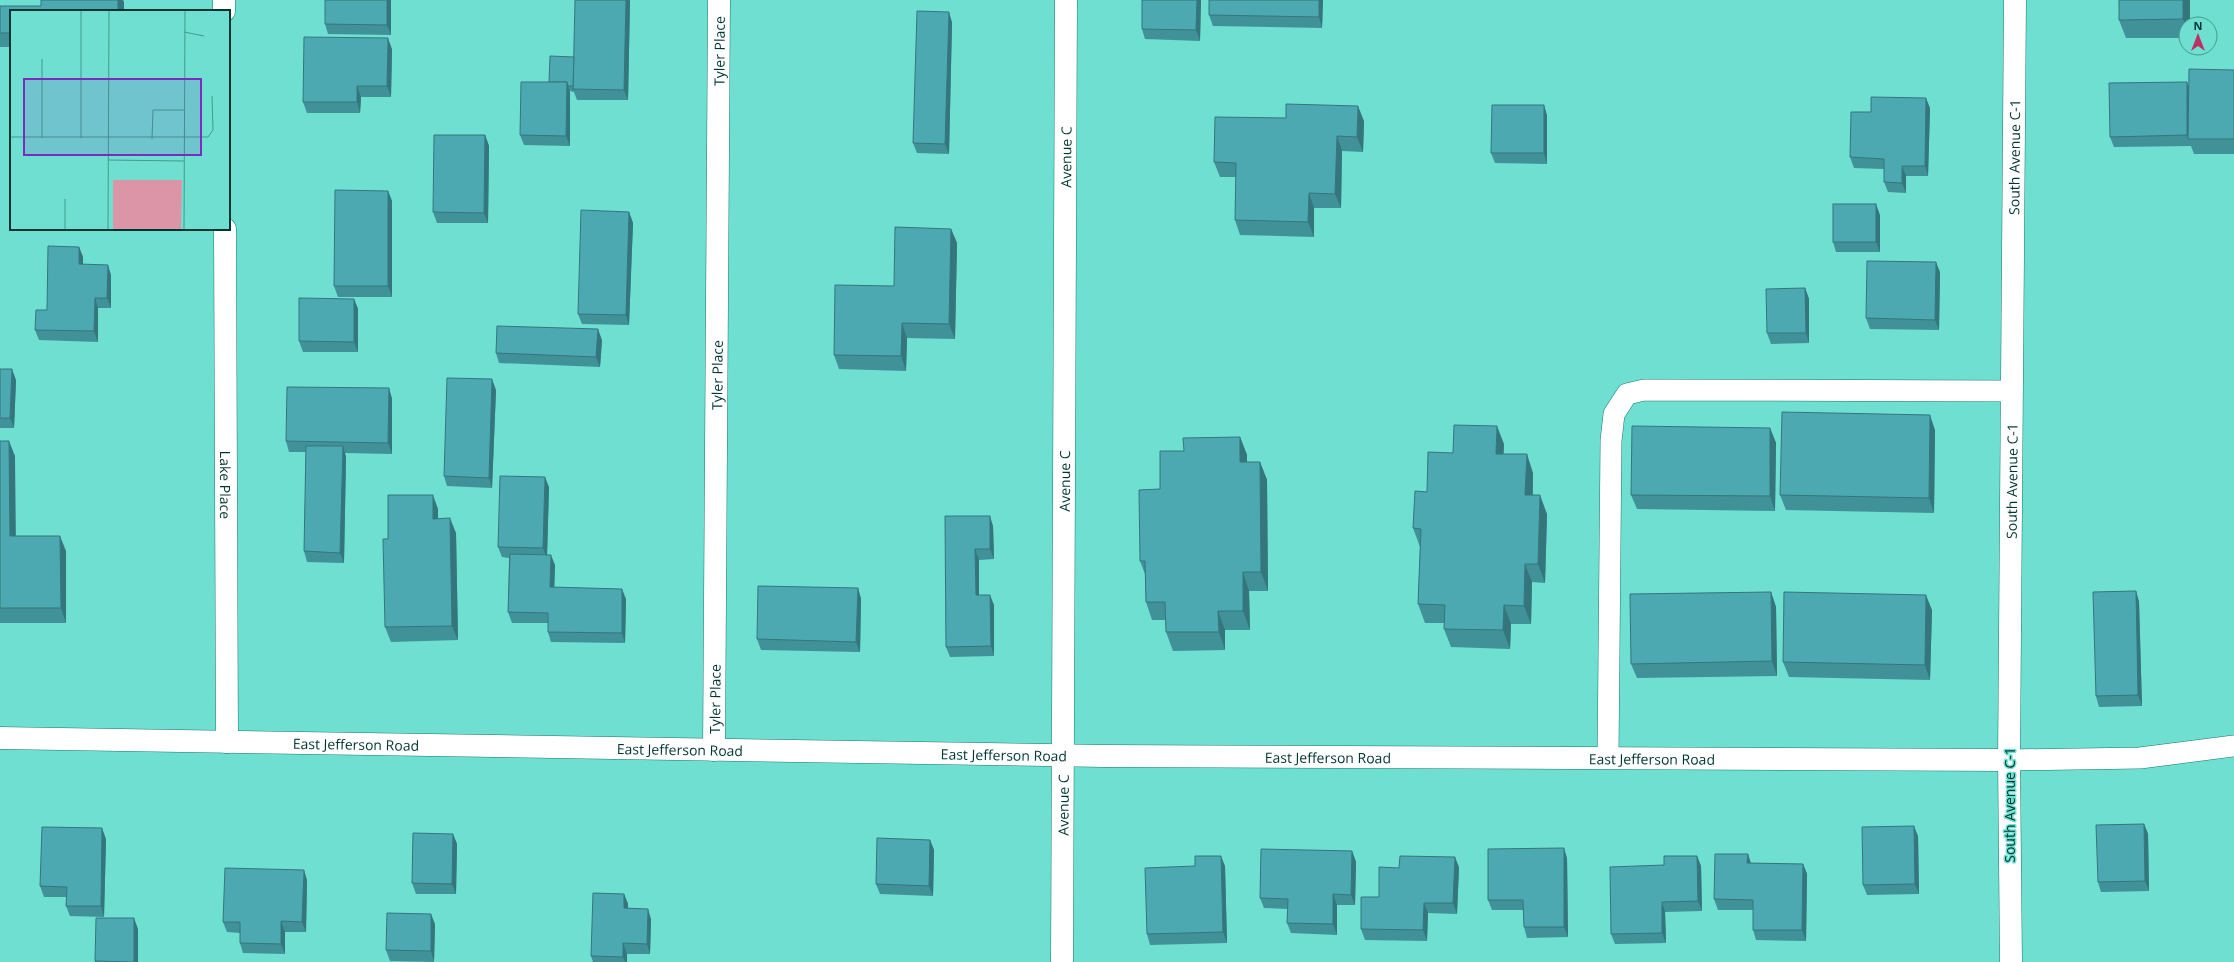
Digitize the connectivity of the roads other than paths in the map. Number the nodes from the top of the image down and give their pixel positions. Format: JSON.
{"nodes":[{"id":1,"x":719,"y":0,"type":"edge"},
{"id":2,"x":1066,"y":0,"type":"edge"},
{"id":3,"x":2015,"y":0,"type":"edge"},
{"id":4,"x":225,"y":230,"type":"edge"},
{"id":5,"x":2012,"y":392,"type":"junction"},
{"id":6,"x":0,"y":738,"type":"edge"},
{"id":7,"x":226,"y":742,"type":"junction"},
{"id":8,"x":2234,"y":746,"type":"edge"},
{"id":9,"x":714,"y":750,"type":"junction"},
{"id":10,"x":1063,"y":755,"type":"junction"},
{"id":11,"x":1608,"y":758,"type":"junction"},
{"id":12,"x":2009,"y":760,"type":"junction"},
{"id":13,"x":1062,"y":962,"type":"edge"},
{"id":14,"x":2011,"y":962,"type":"edge"}],
"edges":[{"from":1,"to":9,"type":"street","name":"Tyler Place"},
{"from":2,"to":10,"type":"street","name":"Avenue C"},
{"from":3,"to":5,"type":"street","name":"South Avenue C-1"},
{"from":4,"to":7,"type":"street","name":"Lake Place"},
{"from":5,"to":11,"type":"lane"},
{"from":5,"to":12,"type":"street","name":"South Avenue C-1"},
{"from":6,"to":7,"type":"street","name":"East Jefferson Road"},
{"from":7,"to":9,"type":"street","name":"East Jefferson Road"},
{"from":8,"to":12,"type":"lane"},
{"from":9,"to":10,"type":"street","name":"East Jefferson Road"},
{"from":10,"to":11,"type":"street","name":"East Jefferson Road"},
{"from":10,"to":13,"type":"street","name":"Avenue C"},
{"from":11,"to":12,"type":"street","name":"East Jefferson Road"},
{"from":12,"to":14,"type":"street","name":"South Avenue C-1"}]}
